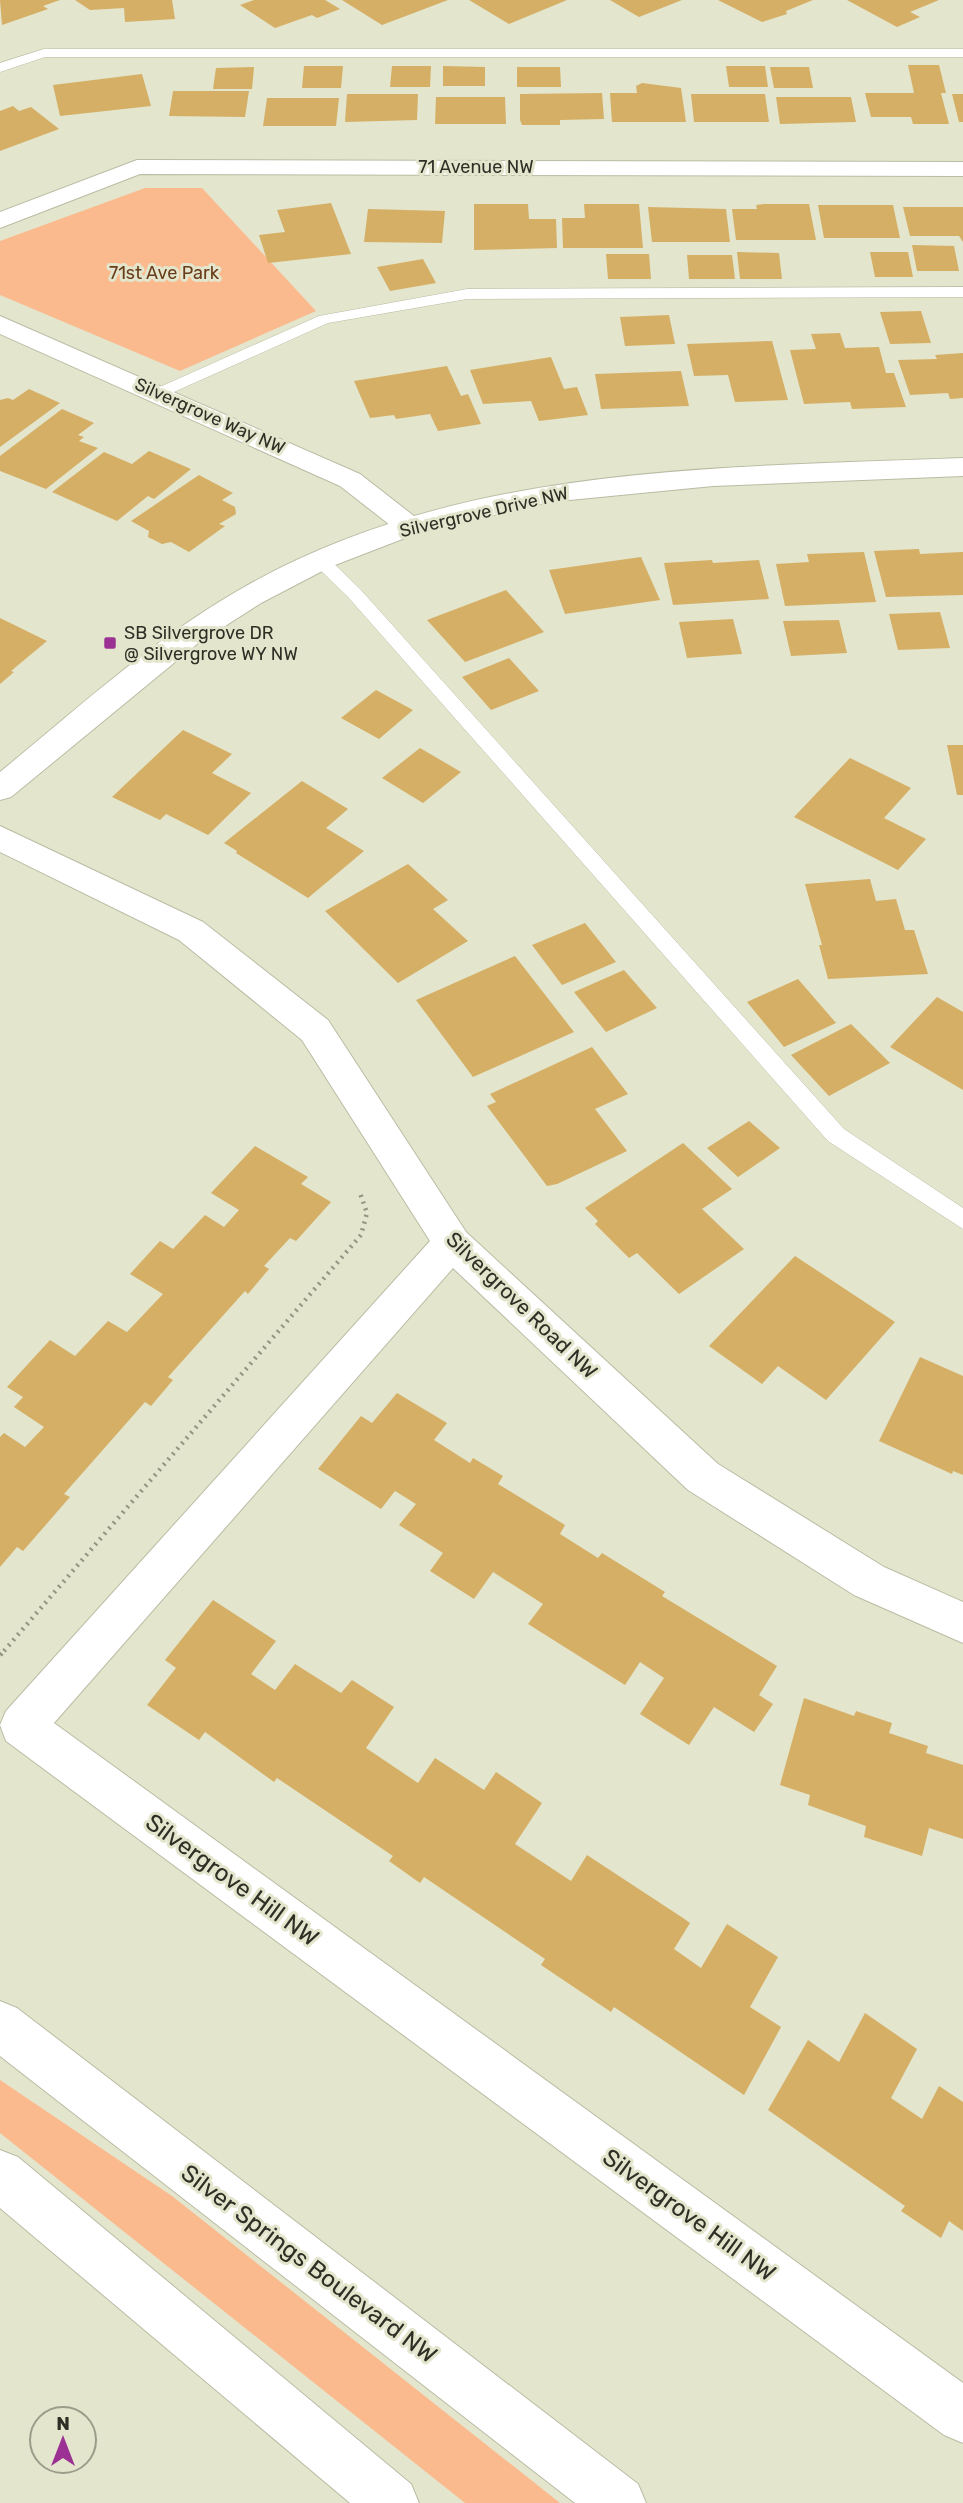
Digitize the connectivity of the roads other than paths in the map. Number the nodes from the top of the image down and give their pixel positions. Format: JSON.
{"nodes":[{"id":1,"x":963,"y":53,"type":"edge"},
{"id":2,"x":0,"y":68,"type":"edge"},
{"id":3,"x":963,"y":169,"type":"edge"},
{"id":4,"x":0,"y":221,"type":"edge"},
{"id":5,"x":963,"y":292,"type":"edge"},
{"id":6,"x":0,"y":324,"type":"edge"},
{"id":7,"x":159,"y":393,"type":"junction"},
{"id":8,"x":963,"y":467,"type":"edge"},
{"id":9,"x":409,"y":526,"type":"junction"},
{"id":10,"x":320,"y":560,"type":"junction"},
{"id":11,"x":0,"y":789,"type":"edge"},
{"id":12,"x":0,"y":838,"type":"edge"},
{"id":13,"x":963,"y":1220,"type":"edge"},
{"id":14,"x":452,"y":1242,"type":"junction"},
{"id":15,"x":963,"y":1623,"type":"edge"},
{"id":16,"x":0,"y":2025,"type":"edge"},
{"id":17,"x":0,"y":2175,"type":"edge"},
{"id":18,"x":963,"y":2416,"type":"edge"},
{"id":19,"x":392,"y":2503,"type":"edge"},
{"id":20,"x":618,"y":2503,"type":"edge"}],
"edges":[{"from":1,"to":2,"type":"lane"},
{"from":3,"to":4,"type":"street","name":"71 Avenue NW"},
{"from":5,"to":7,"type":"lane"},
{"from":6,"to":7,"type":"street","name":"Silvergrove Way NW"},
{"from":7,"to":9,"type":"street","name":"Silvergrove Way NW"},
{"from":8,"to":9,"type":"street","name":"Silvergrove Drive NW"},
{"from":9,"to":10,"type":"street","name":"Silvergrove Drive NW"},
{"from":10,"to":11,"type":"street","name":"Silvergrove Drive NW"},
{"from":10,"to":13,"type":"lane"},
{"from":12,"to":14,"type":"street","name":"Silvergrove Road NW"},
{"from":14,"to":15,"type":"street","name":"Silvergrove Road NW"},
{"from":14,"to":18,"type":"street","name":"Silvergrove Hill NW"},
{"from":16,"to":20,"type":"street","name":"Silver Springs Boulevard NW"},
{"from":17,"to":19,"type":"street"}]}
